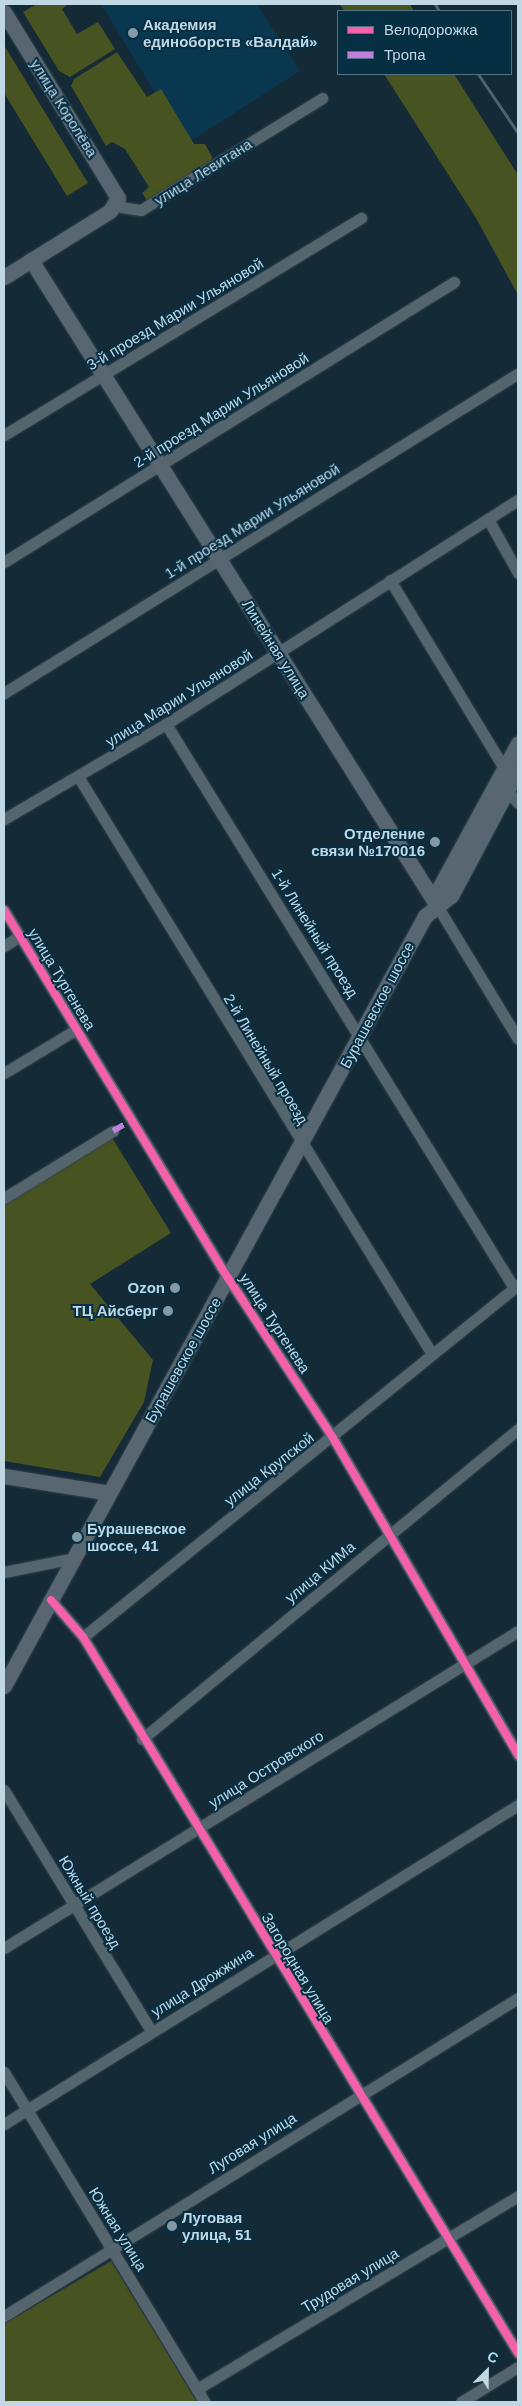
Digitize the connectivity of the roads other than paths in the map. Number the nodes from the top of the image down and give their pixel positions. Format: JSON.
{"nodes":[{"id":1,"x":4,"y":12,"type":"edge"},
{"id":2,"x":322,"y":98,"type":"dead end"},
{"id":3,"x":115,"y":206,"type":"junction"},
{"id":4,"x":361,"y":218,"type":"dead end"},
{"id":5,"x":31,"y":260,"type":"junction"},
{"id":6,"x":4,"y":277,"type":"edge"},
{"id":7,"x":454,"y":282,"type":"dead end"},
{"id":8,"x":103,"y":374,"type":"junction"},
{"id":9,"x":517,"y":374,"type":"dead end"},
{"id":10,"x":4,"y":435,"type":"edge"},
{"id":11,"x":161,"y":466,"type":"junction"},
{"id":12,"x":518,"y":500,"type":"edge"},
{"id":13,"x":488,"y":519,"type":"junction"},
{"id":14,"x":219,"y":559,"type":"junction"},
{"id":15,"x":4,"y":562,"type":"edge"},
{"id":16,"x":518,"y":573,"type":"edge"},
{"id":17,"x":390,"y":580,"type":"junction"},
{"id":18,"x":278,"y":652,"type":"junction"},
{"id":19,"x":4,"y":692,"type":"edge"},
{"id":20,"x":166,"y":724,"type":"junction"},
{"id":21,"x":518,"y":743,"type":"edge"},
{"id":22,"x":511,"y":769,"type":"edge"},
{"id":23,"x":79,"y":778,"type":"junction"},
{"id":24,"x":507,"y":790,"type":"junction"},
{"id":25,"x":518,"y":803,"type":"edge"},
{"id":26,"x":4,"y":819,"type":"edge"},
{"id":27,"x":436,"y":904,"type":"junction"},
{"id":28,"x":4,"y":910,"type":"edge"},
{"id":29,"x":20,"y":936,"type":"junction"},
{"id":30,"x":4,"y":946,"type":"edge"},
{"id":31,"x":77,"y":1029,"type":"junction"},
{"id":32,"x":362,"y":1035,"type":"junction"},
{"id":33,"x":518,"y":1039,"type":"edge"},
{"id":34,"x":4,"y":1073,"type":"edge"},
{"id":35,"x":113,"y":1131,"type":"dead end"},
{"id":36,"x":301,"y":1145,"type":"junction"},
{"id":37,"x":4,"y":1198,"type":"edge"},
{"id":38,"x":228,"y":1278,"type":"junction"},
{"id":39,"x":516,"y":1286,"type":"edge"},
{"id":40,"x":432,"y":1354,"type":"junction"},
{"id":41,"x":518,"y":1429,"type":"edge"},
{"id":42,"x":333,"y":1438,"type":"junction"},
{"id":43,"x":4,"y":1476,"type":"edge"},
{"id":44,"x":110,"y":1494,"type":"junction"},
{"id":45,"x":390,"y":1533,"type":"junction"},
{"id":46,"x":74,"y":1558,"type":"junction"},
{"id":47,"x":4,"y":1572,"type":"edge"},
{"id":48,"x":51,"y":1600,"type":"junction"},
{"id":49,"x":518,"y":1631,"type":"edge"},
{"id":50,"x":83,"y":1637,"type":"junction"},
{"id":51,"x":465,"y":1664,"type":"junction"},
{"id":52,"x":4,"y":1686,"type":"edge"},
{"id":53,"x":142,"y":1739,"type":"junction"},
{"id":54,"x":518,"y":1754,"type":"edge"},
{"id":55,"x":4,"y":1790,"type":"edge"},
{"id":56,"x":518,"y":1804,"type":"edge"},
{"id":57,"x":197,"y":1829,"type":"junction"},
{"id":58,"x":73,"y":1904,"type":"junction"},
{"id":59,"x":4,"y":1948,"type":"edge"},
{"id":60,"x":274,"y":1955,"type":"junction"},
{"id":61,"x":518,"y":1998,"type":"edge"},
{"id":62,"x":151,"y":2031,"type":"junction"},
{"id":63,"x":4,"y":2072,"type":"edge"},
{"id":64,"x":360,"y":2096,"type":"junction"},
{"id":65,"x":26,"y":2110,"type":"junction"},
{"id":66,"x":4,"y":2124,"type":"edge"},
{"id":67,"x":518,"y":2196,"type":"edge"},
{"id":68,"x":448,"y":2238,"type":"junction"},
{"id":69,"x":113,"y":2249,"type":"junction"},
{"id":70,"x":4,"y":2316,"type":"edge"},
{"id":71,"x":518,"y":2353,"type":"edge"},
{"id":72,"x":518,"y":2367,"type":"edge"},
{"id":73,"x":198,"y":2389,"type":"junction"},
{"id":74,"x":205,"y":2402,"type":"edge"},
{"id":75,"x":461,"y":2402,"type":"edge"}],
"edges":[{"from":1,"to":3,"type":"main road","name":"улица Королёва"},
{"from":2,"to":3,"type":"street","name":"улица Левитана"},
{"from":3,"to":5,"type":"main road"},
{"from":4,"to":8,"type":"street","name":"3-й проезд Марии Ульяновой"},
{"from":5,"to":6,"type":"main road"},
{"from":5,"to":8,"type":"main road","name":"Линейная улица"},
{"from":7,"to":11,"type":"street","name":"2-й проезд Марии Ульяновой"},
{"from":8,"to":10,"type":"street","name":"3-й проезд Марии Ульяновой"},
{"from":8,"to":11,"type":"main road","name":"Линейная улица"},
{"from":9,"to":14,"type":"street","name":"1-й проезд Марии Ульяновой"},
{"from":11,"to":14,"type":"main road","name":"Линейная улица"},
{"from":11,"to":15,"type":"street","name":"2-й проезд Марии Ульяновой"},
{"from":12,"to":13,"type":"street","name":"улица Марии Ульяновой"},
{"from":13,"to":16,"type":"street"},
{"from":13,"to":17,"type":"street","name":"улица Марии Ульяновой"},
{"from":14,"to":18,"type":"main road","name":"Линейная улица"},
{"from":14,"to":19,"type":"street","name":"1-й проезд Марии Ульяновой"},
{"from":17,"to":18,"type":"street","name":"улица Марии Ульяновой"},
{"from":17,"to":22,"type":"street"},
{"from":18,"to":20,"type":"street","name":"улица Марии Ульяновой"},
{"from":18,"to":27,"type":"main road","name":"Линейная улица"},
{"from":20,"to":23,"type":"street","name":"улица Марии Ульяновой"},
{"from":20,"to":32,"type":"street","name":"1-й Линейный проезд"},
{"from":21,"to":22,"type":"main road","name":"Бурашевское шоссе"},
{"from":22,"to":24,"type":"main road","name":"Бурашевское шоссе"},
{"from":22,"to":27,"type":"main road","name":"Бурашевское шоссе"},
{"from":23,"to":26,"type":"street","name":"улица Марии Ульяновой"},
{"from":23,"to":36,"type":"street","name":"2-й Линейный проезд"},
{"from":24,"to":25,"type":"street"},
{"from":24,"to":27,"type":"main road","name":"Бурашевское шоссе"},
{"from":27,"to":32,"type":"main road","name":"Бурашевское шоссе"},
{"from":27,"to":33,"type":"street","name":"Линейная улица"},
{"from":28,"to":29,"type":"street","name":"улица Тургенева"},
{"from":29,"to":30,"type":"street"},
{"from":29,"to":31,"type":"street","name":"улица Тургенева"},
{"from":31,"to":34,"type":"street"},
{"from":31,"to":38,"type":"street","name":"улица Тургенева"},
{"from":32,"to":36,"type":"main road","name":"Бурашевское шоссе"},
{"from":32,"to":39,"type":"street","name":"1-й Линейный проезд"},
{"from":35,"to":37,"type":"street"},
{"from":36,"to":38,"type":"main road","name":"Бурашевское шоссе"},
{"from":36,"to":40,"type":"street","name":"2-й Линейный проезд"},
{"from":38,"to":42,"type":"street","name":"улица Тургенева"},
{"from":38,"to":44,"type":"main road","name":"Бурашевское шоссе"},
{"from":39,"to":40,"type":"street","name":"улица Крупской"},
{"from":40,"to":42,"type":"street","name":"улица Крупской"},
{"from":41,"to":45,"type":"street","name":"улица КИМа"},
{"from":42,"to":45,"type":"street","name":"улица Тургенева"},
{"from":42,"to":50,"type":"street","name":"улица Крупской"},
{"from":43,"to":44,"type":"main road"},
{"from":44,"to":46,"type":"main road","name":"Бурашевское шоссе"},
{"from":45,"to":51,"type":"street","name":"улица Тургенева"},
{"from":45,"to":53,"type":"street","name":"улица КИМа"},
{"from":46,"to":47,"type":"street"},
{"from":46,"to":48,"type":"main road","name":"Бурашевское шоссе"},
{"from":48,"to":50,"type":"street","name":"Загородная улица"},
{"from":48,"to":52,"type":"main road","name":"Бурашевское шоссе"},
{"from":49,"to":51,"type":"street","name":"улица Островского"},
{"from":50,"to":53,"type":"street","name":"Загородная улица"},
{"from":51,"to":54,"type":"street","name":"улица Тургенева"},
{"from":51,"to":57,"type":"street","name":"улица Островского"},
{"from":53,"to":57,"type":"street","name":"Загородная улица"},
{"from":55,"to":58,"type":"street","name":"Южный проезд"},
{"from":56,"to":60,"type":"street","name":"улица Дрожжина"},
{"from":57,"to":58,"type":"street","name":"улица Островского"},
{"from":57,"to":60,"type":"street","name":"Загородная улица"},
{"from":58,"to":59,"type":"street","name":"улица Островского"},
{"from":58,"to":62,"type":"street","name":"Южный проезд"},
{"from":60,"to":62,"type":"street","name":"улица Дрожжина"},
{"from":60,"to":64,"type":"street","name":"Загородная улица"},
{"from":61,"to":64,"type":"street","name":"Луговая улица"},
{"from":62,"to":65,"type":"street","name":"улица Дрожжина"},
{"from":63,"to":65,"type":"street","name":"Южная улица"},
{"from":64,"to":68,"type":"street","name":"Загородная улица"},
{"from":64,"to":69,"type":"street","name":"Луговая улица"},
{"from":65,"to":66,"type":"street","name":"улица Дрожжина"},
{"from":65,"to":69,"type":"street","name":"Южная улица"},
{"from":67,"to":68,"type":"street","name":"Трудовая улица"},
{"from":68,"to":71,"type":"street","name":"Загородная улица"},
{"from":68,"to":73,"type":"street","name":"Трудовая улица"},
{"from":69,"to":70,"type":"street","name":"Луговая улица"},
{"from":69,"to":73,"type":"street","name":"Южная улица"},
{"from":72,"to":75,"type":"street"},
{"from":73,"to":74,"type":"street","name":"Южная улица"}]}
